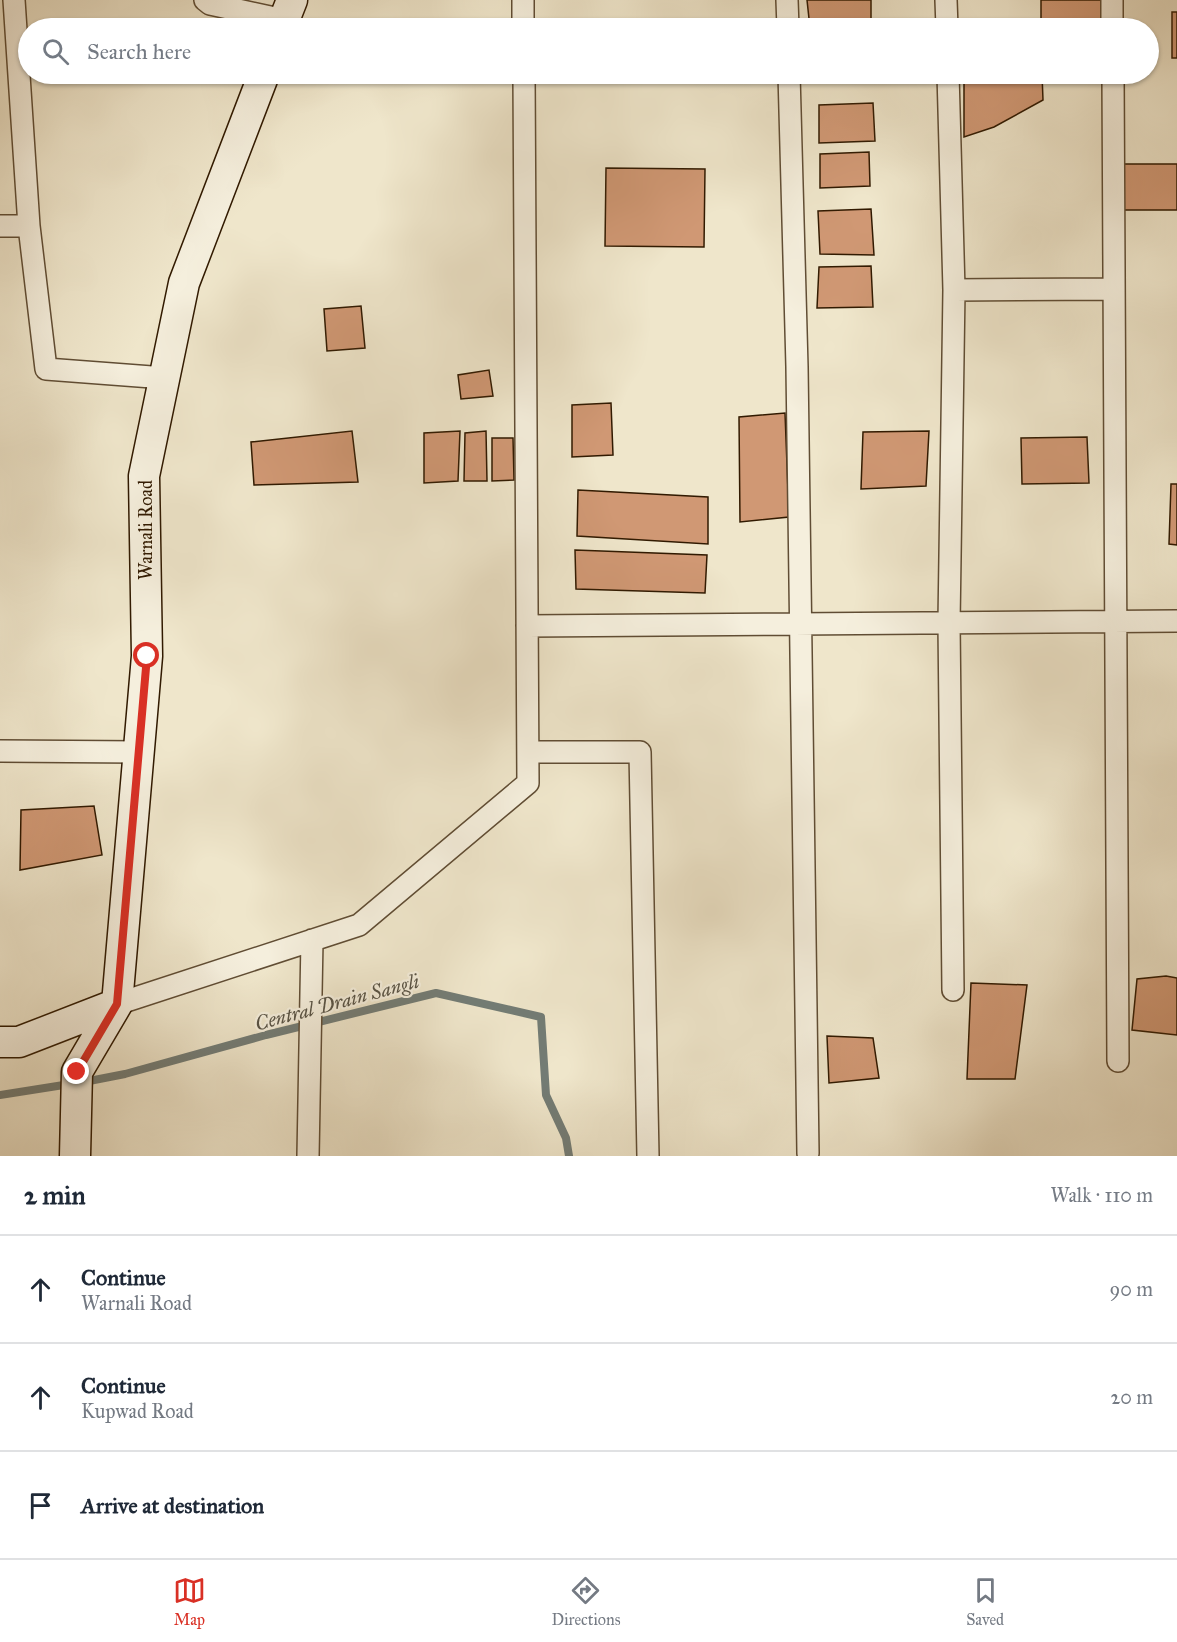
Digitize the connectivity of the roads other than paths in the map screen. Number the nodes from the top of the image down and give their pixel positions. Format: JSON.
{"nodes":[{"id":1,"x":14,"y":0,"type":"edge"},
{"id":2,"x":206,"y":0,"type":"edge"},
{"id":3,"x":523,"y":0,"type":"edge"},
{"id":4,"x":787,"y":0,"type":"edge"},
{"id":5,"x":946,"y":0,"type":"edge"},
{"id":6,"x":1112,"y":0,"type":"edge"},
{"id":7,"x":285,"y":16,"type":"edge"},
{"id":8,"x":524,"y":18,"type":"edge"},
{"id":9,"x":788,"y":18,"type":"edge"},
{"id":10,"x":947,"y":18,"type":"edge"},
{"id":11,"x":1112,"y":18,"type":"edge"},
{"id":12,"x":18,"y":60,"type":"edge"},
{"id":13,"x":20,"y":84,"type":"edge"},
{"id":14,"x":260,"y":84,"type":"edge"},
{"id":15,"x":524,"y":84,"type":"edge"},
{"id":16,"x":789,"y":84,"type":"edge"},
{"id":17,"x":948,"y":84,"type":"edge"},
{"id":18,"x":1113,"y":84,"type":"edge"},
{"id":19,"x":0,"y":226,"type":"edge"},
{"id":20,"x":29,"y":226,"type":"junction"},
{"id":21,"x":1114,"y":289,"type":"junction"},
{"id":22,"x":954,"y":290,"type":"junction"},
{"id":23,"x":165,"y":378,"type":"junction"},
{"id":24,"x":1177,"y":621,"type":"edge"},
{"id":25,"x":1115,"y":622,"type":"junction"},
{"id":26,"x":949,"y":623,"type":"junction"},
{"id":27,"x":800,"y":624,"type":"junction"},
{"id":28,"x":527,"y":626,"type":"junction"},
{"id":29,"x":0,"y":751,"type":"edge"},
{"id":30,"x":139,"y":752,"type":"junction"},
{"id":31,"x":528,"y":752,"type":"junction"},
{"id":32,"x":312,"y":940,"type":"junction"},
{"id":33,"x":952,"y":990,"type":"dead end"},
{"id":34,"x":117,"y":1004,"type":"junction"},
{"id":35,"x":0,"y":1042,"type":"edge"},
{"id":36,"x":1118,"y":1061,"type":"dead end"},
{"id":37,"x":808,"y":1153,"type":"dead end"},
{"id":38,"x":75,"y":1156,"type":"edge"},
{"id":39,"x":308,"y":1156,"type":"edge"},
{"id":40,"x":648,"y":1156,"type":"edge"}],
"edges":[{"from":1,"to":12,"type":"street"},
{"from":2,"to":7,"type":"street"},
{"from":3,"to":8,"type":"street"},
{"from":4,"to":9,"type":"street"},
{"from":5,"to":10,"type":"street"},
{"from":6,"to":11,"type":"street"},
{"from":13,"to":20,"type":"street"},
{"from":14,"to":23,"type":"main road","name":"Warnali Road"},
{"from":15,"to":28,"type":"street"},
{"from":16,"to":27,"type":"street"},
{"from":17,"to":22,"type":"street"},
{"from":18,"to":21,"type":"street"},
{"from":19,"to":20,"type":"street"},
{"from":20,"to":23,"type":"street"},
{"from":21,"to":22,"type":"street"},
{"from":21,"to":25,"type":"street"},
{"from":22,"to":26,"type":"street"},
{"from":23,"to":30,"type":"main road","name":"Warnali Road"},
{"from":24,"to":25,"type":"street"},
{"from":25,"to":26,"type":"street"},
{"from":25,"to":36,"type":"street"},
{"from":26,"to":27,"type":"street"},
{"from":26,"to":33,"type":"street"},
{"from":27,"to":28,"type":"street"},
{"from":27,"to":37,"type":"street"},
{"from":28,"to":31,"type":"street"},
{"from":29,"to":30,"type":"street"},
{"from":30,"to":34,"type":"main road","name":"Warnali Road"},
{"from":31,"to":32,"type":"street"},
{"from":31,"to":40,"type":"street"},
{"from":32,"to":34,"type":"street"},
{"from":32,"to":39,"type":"street"},
{"from":34,"to":35,"type":"main road"},
{"from":34,"to":38,"type":"main road"}]}
